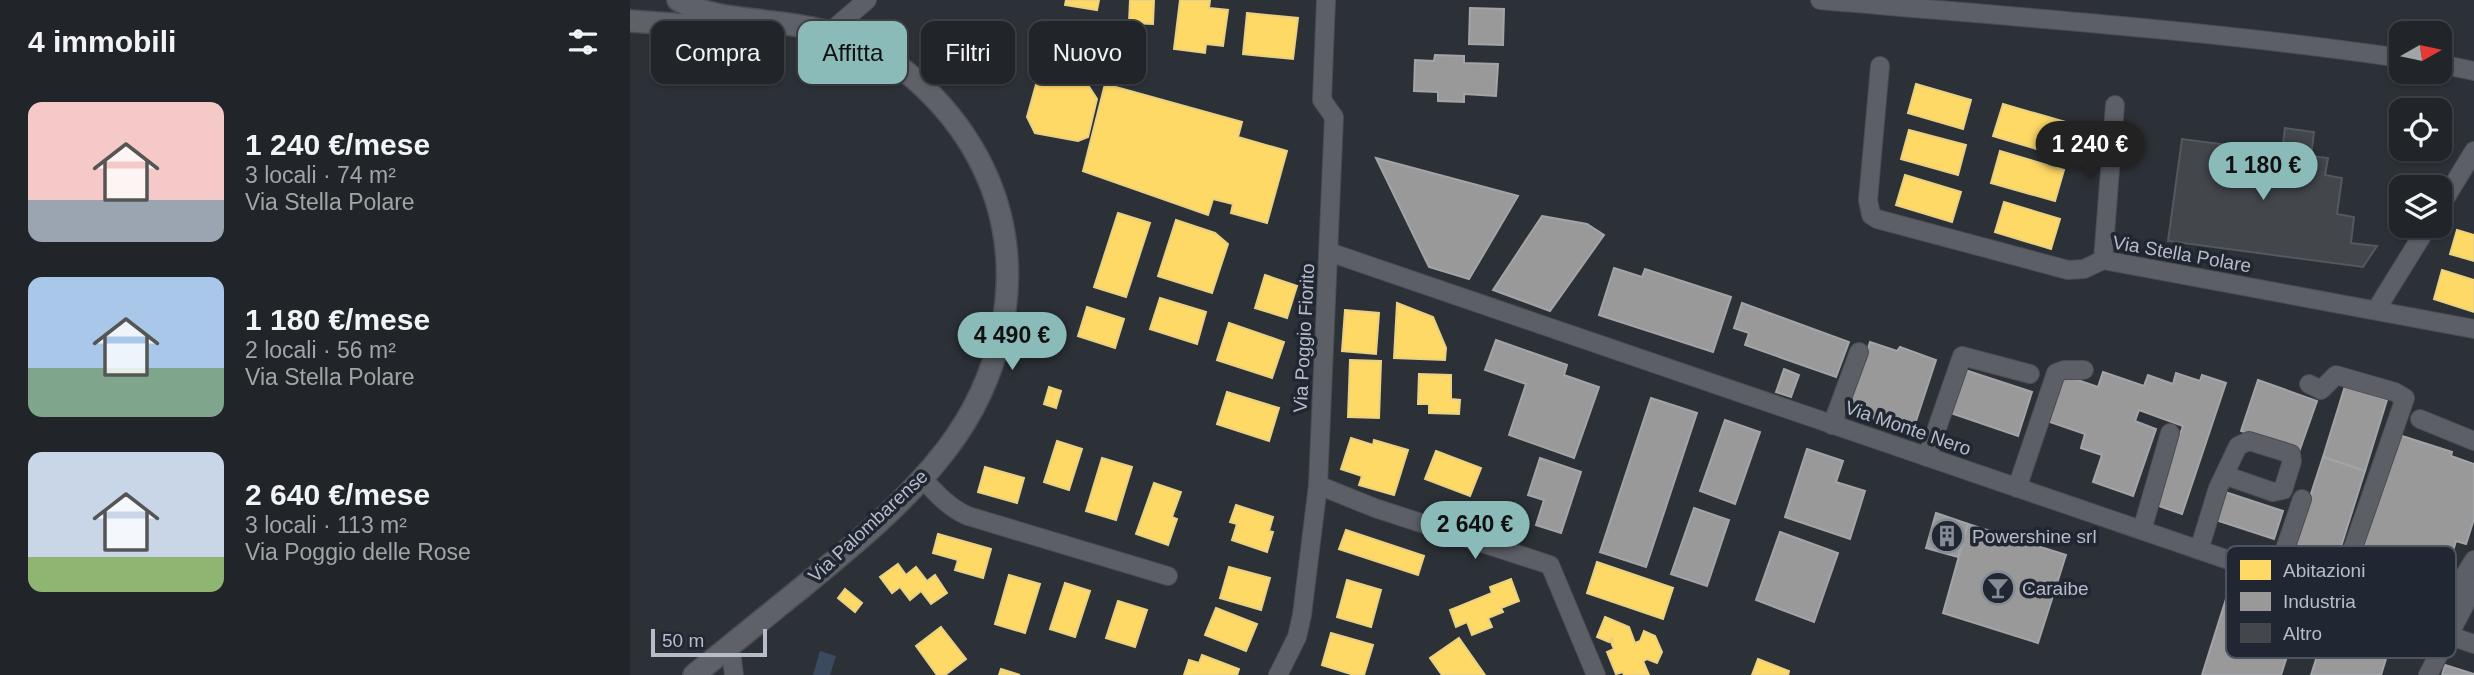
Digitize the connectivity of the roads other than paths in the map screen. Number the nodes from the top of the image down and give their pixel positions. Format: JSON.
{"nodes":[{"id":1,"x":678,"y":0,"type":"edge"},
{"id":2,"x":709,"y":0,"type":"edge"},
{"id":3,"x":867,"y":0,"type":"edge"},
{"id":4,"x":1326,"y":0,"type":"edge"},
{"id":5,"x":1820,"y":0,"type":"edge"},
{"id":6,"x":630,"y":21,"type":"edge"},
{"id":7,"x":764,"y":21,"type":"edge"},
{"id":8,"x":771,"y":21,"type":"edge"},
{"id":9,"x":843,"y":21,"type":"edge"},
{"id":10,"x":651,"y":22,"type":"edge"},
{"id":11,"x":2389,"y":56,"type":"edge"},
{"id":12,"x":1880,"y":66,"type":"dead end"},
{"id":13,"x":2452,"y":66,"type":"edge"},
{"id":14,"x":2474,"y":71,"type":"edge"},
{"id":15,"x":907,"y":74,"type":"edge"},
{"id":16,"x":2115,"y":105,"type":"dead end"},
{"id":17,"x":2474,"y":151,"type":"edge"},
{"id":18,"x":2452,"y":187,"type":"edge"},
{"id":19,"x":2421,"y":238,"type":"edge"},
{"id":20,"x":1329,"y":252,"type":"junction"},
{"id":21,"x":2103,"y":260,"type":"junction"},
{"id":22,"x":2376,"y":310,"type":"junction"},
{"id":23,"x":2474,"y":329,"type":"edge"},
{"id":24,"x":1859,"y":352,"type":"dead end"},
{"id":25,"x":2084,"y":370,"type":"dead end"},
{"id":26,"x":2030,"y":374,"type":"dead end"},
{"id":27,"x":2309,"y":384,"type":"dead end"},
{"id":28,"x":2420,"y":419,"type":"dead end"},
{"id":29,"x":1832,"y":425,"type":"junction"},
{"id":30,"x":2170,"y":433,"type":"dead end"},
{"id":31,"x":2474,"y":441,"type":"edge"},
{"id":32,"x":1927,"y":457,"type":"junction"},
{"id":33,"x":2224,"y":475,"type":"dead end"},
{"id":34,"x":922,"y":478,"type":"junction"},
{"id":35,"x":1318,"y":485,"type":"junction"},
{"id":36,"x":2017,"y":488,"type":"junction"},
{"id":37,"x":2302,"y":499,"type":"dead end"},
{"id":38,"x":2142,"y":530,"type":"junction"},
{"id":39,"x":2286,"y":546,"type":"edge"},
{"id":40,"x":2354,"y":546,"type":"edge"},
{"id":41,"x":2199,"y":550,"type":"junction"},
{"id":42,"x":2226,"y":559,"type":"edge"},
{"id":43,"x":2474,"y":560,"type":"edge"},
{"id":44,"x":1168,"y":576,"type":"dead end"},
{"id":45,"x":2474,"y":587,"type":"edge"},
{"id":46,"x":2456,"y":598,"type":"edge"},
{"id":47,"x":2456,"y":611,"type":"edge"},
{"id":48,"x":2456,"y":638,"type":"edge"},
{"id":49,"x":2474,"y":644,"type":"edge"},
{"id":50,"x":726,"y":648,"type":"junction"},
{"id":51,"x":2433,"y":658,"type":"edge"},
{"id":52,"x":694,"y":675,"type":"edge"},
{"id":53,"x":734,"y":675,"type":"edge"},
{"id":54,"x":1278,"y":675,"type":"edge"},
{"id":55,"x":1596,"y":675,"type":"edge"},
{"id":56,"x":2428,"y":675,"type":"edge"}],
"edges":[{"from":1,"to":7,"type":"main road","name":"Via Palombarense"},
{"from":2,"to":8,"type":"street"},
{"from":3,"to":9,"type":"street"},
{"from":4,"to":20,"type":"street","name":"Via Poggio Fiorito"},
{"from":5,"to":11,"type":"street"},
{"from":6,"to":10,"type":"main road"},
{"from":12,"to":21,"type":"street","name":"Via Stella Polare"},
{"from":13,"to":14,"type":"street"},
{"from":15,"to":34,"type":"main road","name":"Via Palombarense"},
{"from":16,"to":21,"type":"street"},
{"from":17,"to":18,"type":"street"},
{"from":19,"to":22,"type":"street"},
{"from":20,"to":29,"type":"street","name":"Via Monte Nero"},
{"from":20,"to":35,"type":"street","name":"Via Poggio Fiorito"},
{"from":21,"to":22,"type":"street","name":"Via Stella Polare"},
{"from":22,"to":23,"type":"street","name":"Via Stella Polare"},
{"from":24,"to":29,"type":"street"},
{"from":25,"to":36,"type":"street"},
{"from":26,"to":32,"type":"street"},
{"from":27,"to":40,"type":"street"},
{"from":28,"to":31,"type":"street"},
{"from":29,"to":32,"type":"street","name":"Via Monte Nero"},
{"from":30,"to":38,"type":"street"},
{"from":32,"to":36,"type":"street","name":"Via Monte Nero"},
{"from":33,"to":41,"type":"street"},
{"from":34,"to":44,"type":"street"},
{"from":34,"to":50,"type":"main road","name":"Via Palombarense"},
{"from":35,"to":54,"type":"street","name":"Via Poggio Fiorito"},
{"from":35,"to":55,"type":"street"},
{"from":36,"to":38,"type":"street","name":"Via Monte Nero"},
{"from":37,"to":39,"type":"street"},
{"from":38,"to":41,"type":"street","name":"Via Monte Nero"},
{"from":41,"to":42,"type":"street","name":"Via Monte Nero"},
{"from":43,"to":46,"type":"street"},
{"from":45,"to":47,"type":"street"},
{"from":48,"to":49,"type":"street","name":"Via Monte Nero"},
{"from":50,"to":52,"type":"main road","name":"Via Palombarense"},
{"from":50,"to":53,"type":"street"},
{"from":51,"to":56,"type":"street"}]}
